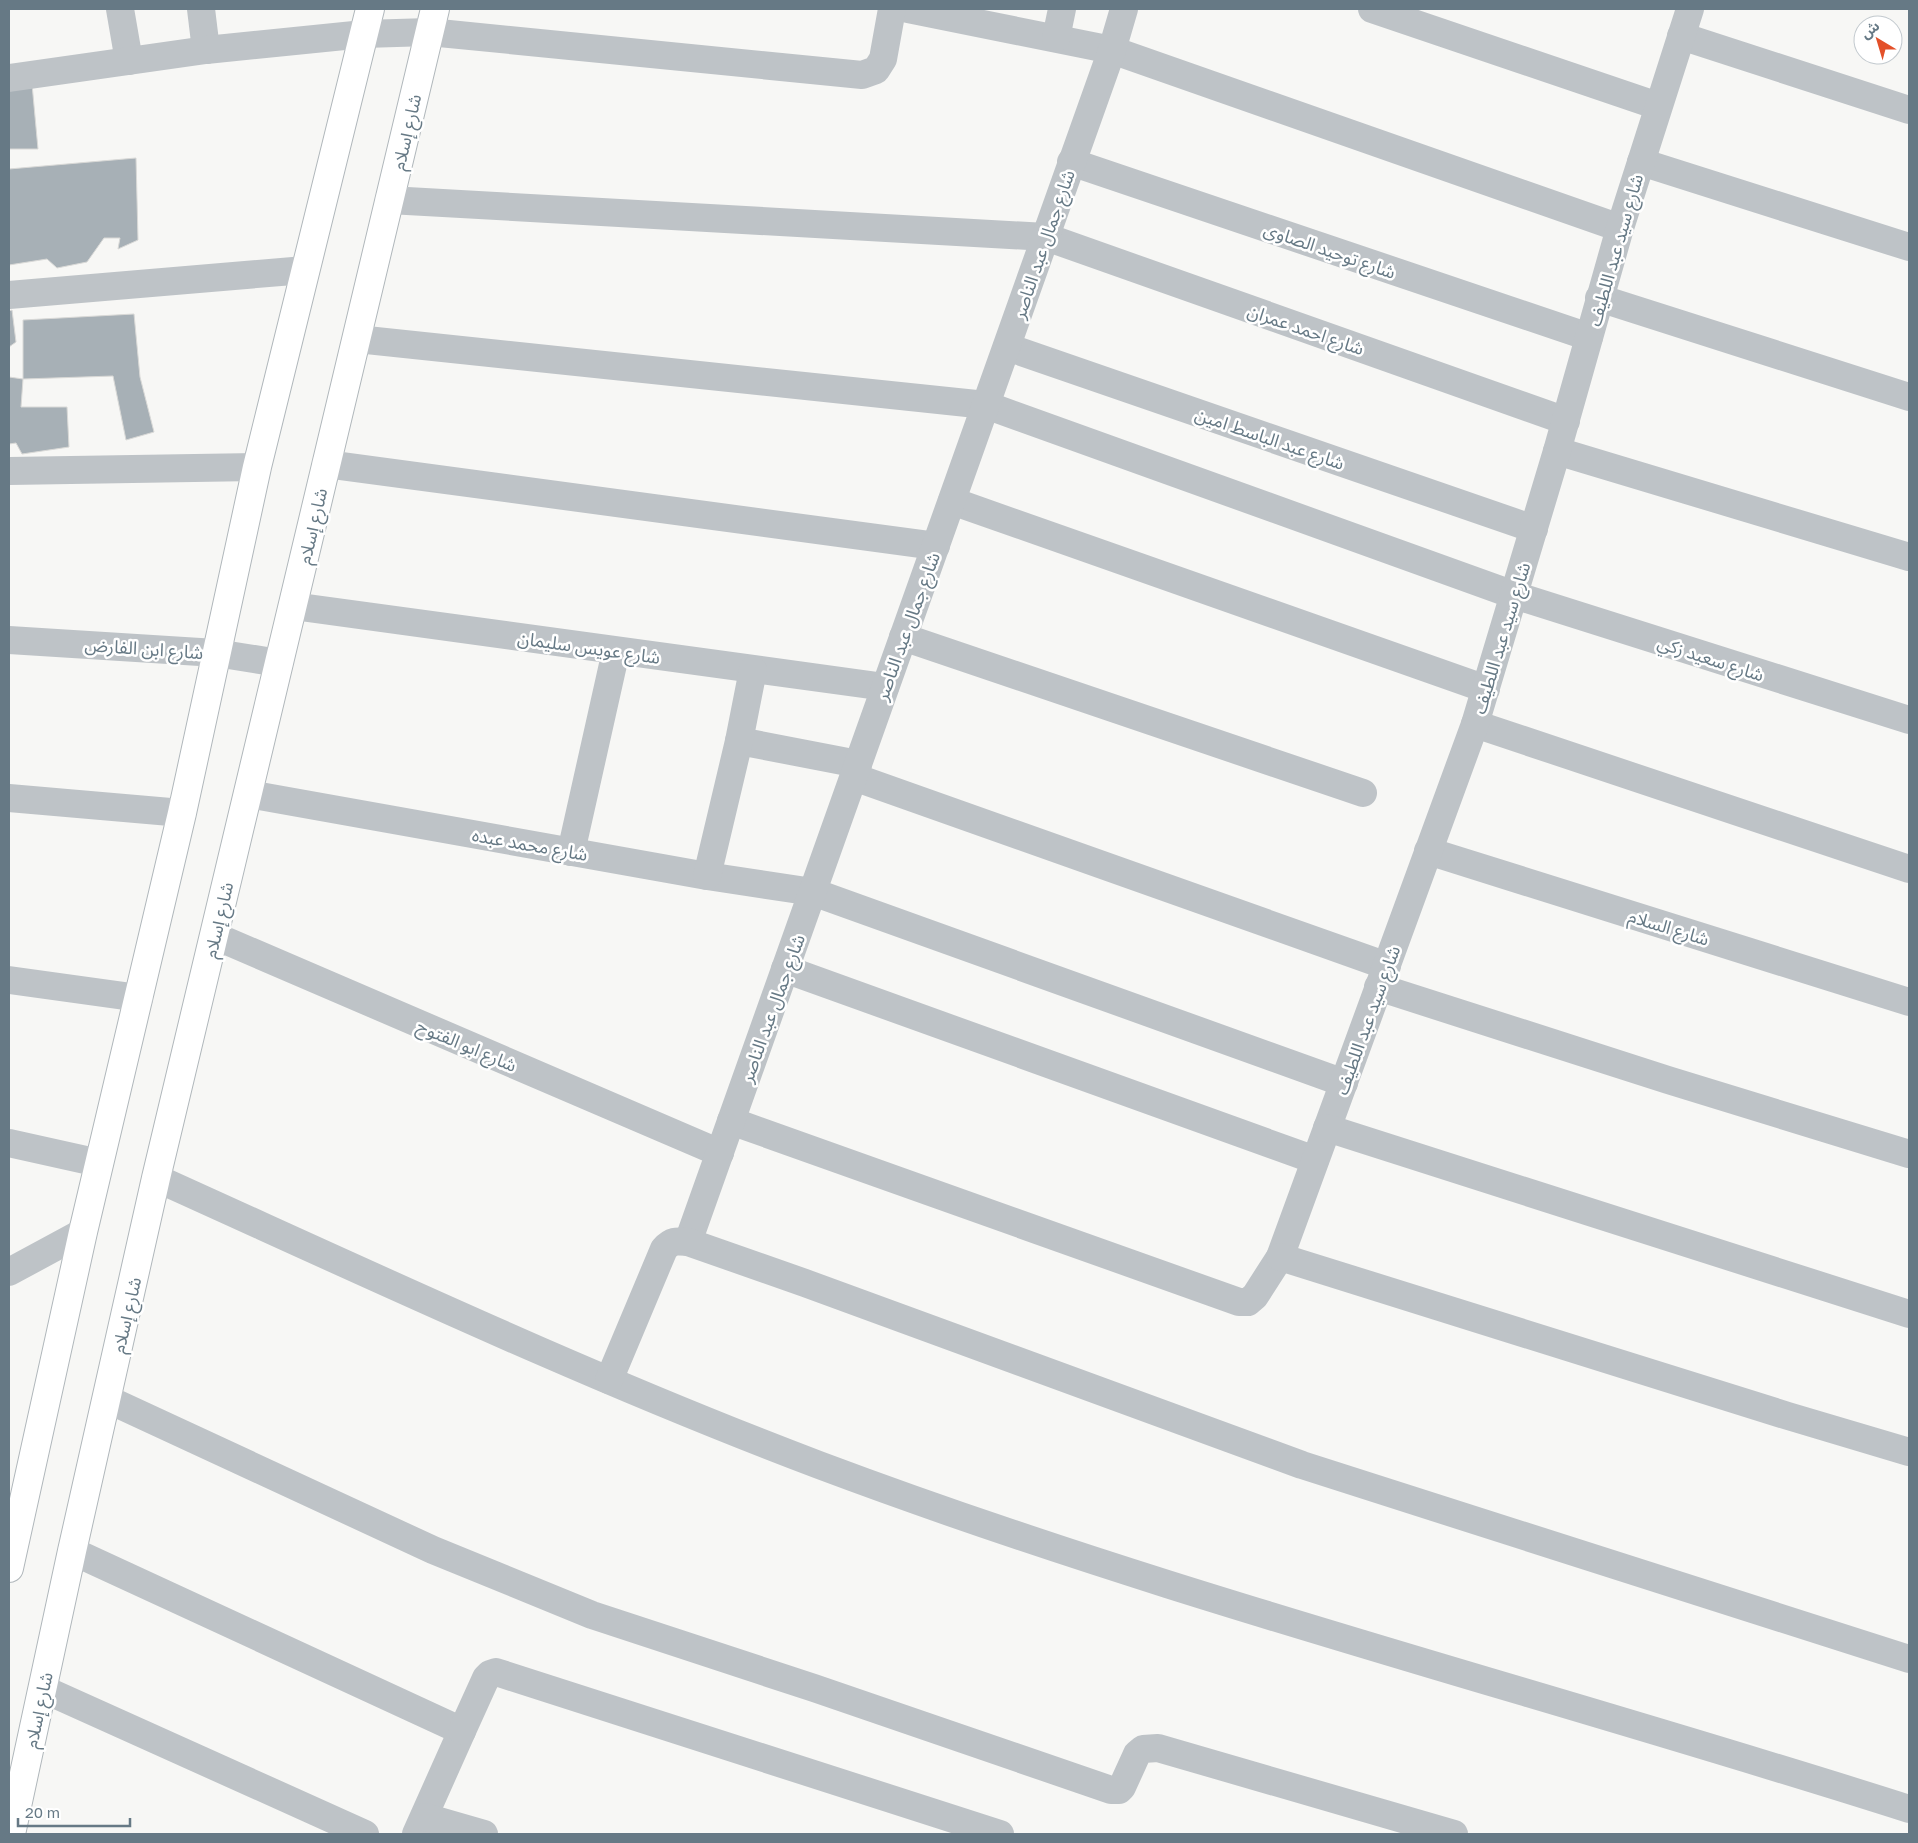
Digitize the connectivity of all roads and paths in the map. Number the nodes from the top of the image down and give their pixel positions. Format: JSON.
{"nodes":[{"id":1,"x":120,"y":9,"type":"edge"},
{"id":2,"x":201,"y":9,"type":"edge"},
{"id":3,"x":892,"y":9,"type":"edge"},
{"id":4,"x":908,"y":9,"type":"edge"},
{"id":5,"x":1062,"y":9,"type":"edge"},
{"id":6,"x":1124,"y":9,"type":"edge"},
{"id":7,"x":1372,"y":9,"type":"edge"},
{"id":8,"x":1690,"y":9,"type":"edge"},
{"id":9,"x":367,"y":21,"type":"edge"},
{"id":10,"x":432,"y":21,"type":"edge"},
{"id":11,"x":1680,"y":36,"type":"junction"},
{"id":12,"x":1056,"y":38,"type":"junction"},
{"id":13,"x":206,"y":50,"type":"junction"},
{"id":14,"x":1112,"y":50,"type":"junction"},
{"id":15,"x":129,"y":61,"type":"junction"},
{"id":16,"x":9,"y":78,"type":"edge"},
{"id":17,"x":1658,"y":106,"type":"junction"},
{"id":18,"x":1909,"y":110,"type":"edge"},
{"id":19,"x":1071,"y":162,"type":"junction"},
{"id":20,"x":1641,"y":162,"type":"junction"},
{"id":21,"x":390,"y":200,"type":"junction"},
{"id":22,"x":1620,"y":228,"type":"junction"},
{"id":23,"x":1046,"y":237,"type":"junction"},
{"id":24,"x":1909,"y":247,"type":"edge"},
{"id":25,"x":305,"y":270,"type":"junction"},
{"id":26,"x":9,"y":295,"type":"edge"},
{"id":27,"x":1599,"y":298,"type":"junction"},
{"id":28,"x":1589,"y":337,"type":"junction"},
{"id":29,"x":357,"y":339,"type":"junction"},
{"id":30,"x":1007,"y":347,"type":"junction"},
{"id":31,"x":1909,"y":397,"type":"edge"},
{"id":32,"x":986,"y":405,"type":"junction"},
{"id":33,"x":1566,"y":420,"type":"junction"},
{"id":34,"x":1557,"y":451,"type":"junction"},
{"id":35,"x":326,"y":464,"type":"junction"},
{"id":36,"x":257,"y":466,"type":"junction"},
{"id":37,"x":9,"y":471,"type":"edge"},
{"id":38,"x":952,"y":501,"type":"junction"},
{"id":39,"x":1534,"y":529,"type":"junction"},
{"id":40,"x":936,"y":546,"type":"junction"},
{"id":41,"x":1909,"y":557,"type":"edge"},
{"id":42,"x":1514,"y":595,"type":"junction"},
{"id":43,"x":293,"y":606,"type":"junction"},
{"id":44,"x":904,"y":637,"type":"junction"},
{"id":45,"x":9,"y":640,"type":"edge"},
{"id":46,"x":616,"y":651,"type":"junction"},
{"id":47,"x":216,"y":653,"type":"junction"},
{"id":48,"x":279,"y":662,"type":"junction"},
{"id":49,"x":753,"y":670,"type":"junction"},
{"id":50,"x":885,"y":687,"type":"junction"},
{"id":51,"x":1486,"y":689,"type":"junction"},
{"id":52,"x":1909,"y":720,"type":"edge"},
{"id":53,"x":1475,"y":724,"type":"junction"},
{"id":54,"x":739,"y":741,"type":"junction"},
{"id":55,"x":856,"y":770,"type":"junction"},
{"id":56,"x":1363,"y":793,"type":"dead end"},
{"id":57,"x":248,"y":794,"type":"junction"},
{"id":58,"x":9,"y":798,"type":"edge"},
{"id":59,"x":182,"y":813,"type":"junction"},
{"id":60,"x":571,"y":852,"type":"junction"},
{"id":61,"x":1428,"y":852,"type":"junction"},
{"id":62,"x":1909,"y":869,"type":"edge"},
{"id":63,"x":708,"y":876,"type":"junction"},
{"id":64,"x":812,"y":892,"type":"junction"},
{"id":65,"x":214,"y":936,"type":"junction"},
{"id":66,"x":785,"y":969,"type":"junction"},
{"id":67,"x":1383,"y":976,"type":"junction"},
{"id":68,"x":9,"y":980,"type":"edge"},
{"id":69,"x":138,"y":998,"type":"junction"},
{"id":70,"x":1909,"y":1002,"type":"edge"},
{"id":71,"x":1344,"y":1082,"type":"junction"},
{"id":72,"x":732,"y":1121,"type":"junction"},
{"id":73,"x":1327,"y":1128,"type":"junction"},
{"id":74,"x":9,"y":1143,"type":"edge"},
{"id":75,"x":720,"y":1153,"type":"junction"},
{"id":76,"x":1909,"y":1154,"type":"edge"},
{"id":77,"x":1315,"y":1160,"type":"junction"},
{"id":78,"x":99,"y":1163,"type":"junction"},
{"id":79,"x":156,"y":1178,"type":"junction"},
{"id":80,"x":83,"y":1232,"type":"junction"},
{"id":81,"x":688,"y":1242,"type":"junction"},
{"id":82,"x":1280,"y":1257,"type":"junction"},
{"id":83,"x":9,"y":1272,"type":"edge"},
{"id":84,"x":1909,"y":1314,"type":"edge"},
{"id":85,"x":609,"y":1380,"type":"junction"},
{"id":86,"x":107,"y":1399,"type":"junction"},
{"id":87,"x":1909,"y":1452,"type":"edge"},
{"id":88,"x":72,"y":1552,"type":"junction"},
{"id":89,"x":9,"y":1568,"type":"edge"},
{"id":90,"x":1909,"y":1659,"type":"edge"},
{"id":91,"x":43,"y":1689,"type":"junction"},
{"id":92,"x":462,"y":1731,"type":"junction"},
{"id":93,"x":1909,"y":1809,"type":"edge"},
{"id":94,"x":420,"y":1825,"type":"edge"},
{"id":95,"x":11,"y":1834,"type":"edge"},
{"id":96,"x":365,"y":1834,"type":"edge"},
{"id":97,"x":484,"y":1834,"type":"edge"},
{"id":98,"x":1000,"y":1834,"type":"edge"},
{"id":99,"x":1454,"y":1834,"type":"edge"}],
"edges":[{"from":1,"to":15,"type":"street"},
{"from":2,"to":13,"type":"street"},
{"from":3,"to":10,"type":"street"},
{"from":4,"to":12,"type":"street"},
{"from":5,"to":12,"type":"street"},
{"from":6,"to":14,"type":"street","name":"شارع جمال عبد الناصر"},
{"from":7,"to":17,"type":"street"},
{"from":8,"to":11,"type":"street","name":"شارع سيد عبد اللطيف"},
{"from":9,"to":10,"type":"street"},
{"from":9,"to":13,"type":"street"},
{"from":9,"to":25,"type":"street"},
{"from":10,"to":21,"type":"street","name":"شارع إسلام"},
{"from":11,"to":17,"type":"street","name":"شارع سيد عبد اللطيف"},
{"from":11,"to":18,"type":"street"},
{"from":12,"to":14,"type":"street"},
{"from":13,"to":15,"type":"street"},
{"from":14,"to":19,"type":"street","name":"شارع جمال عبد الناصر"},
{"from":14,"to":22,"type":"street"},
{"from":15,"to":16,"type":"street"},
{"from":17,"to":20,"type":"street","name":"شارع سيد عبد اللطيف"},
{"from":19,"to":23,"type":"street","name":"شارع جمال عبد الناصر"},
{"from":19,"to":28,"type":"street","name":"شارع توحيد الصاوى"},
{"from":20,"to":22,"type":"street","name":"شارع سيد عبد اللطيف"},
{"from":20,"to":24,"type":"street"},
{"from":21,"to":23,"type":"street","name":"شارع احمد عمران"},
{"from":21,"to":29,"type":"street","name":"شارع إسلام"},
{"from":22,"to":27,"type":"street","name":"شارع سيد عبد اللطيف"},
{"from":23,"to":30,"type":"street","name":"شارع جمال عبد الناصر"},
{"from":23,"to":33,"type":"street","name":"شارع احمد عمران"},
{"from":25,"to":26,"type":"street"},
{"from":25,"to":36,"type":"street"},
{"from":27,"to":28,"type":"street","name":"شارع سيد عبد اللطيف"},
{"from":27,"to":31,"type":"street"},
{"from":28,"to":33,"type":"street","name":"شارع سيد عبد اللطيف"},
{"from":29,"to":32,"type":"street","name":"شارع سعيد زكي"},
{"from":29,"to":35,"type":"street","name":"شارع إسلام"},
{"from":30,"to":32,"type":"street","name":"شارع جمال عبد الناصر"},
{"from":30,"to":39,"type":"street","name":"شارع عبد الباسط امين"},
{"from":32,"to":38,"type":"street","name":"شارع جمال عبد الناصر"},
{"from":32,"to":42,"type":"street","name":"شارع سعيد زكي"},
{"from":33,"to":34,"type":"street","name":"شارع سيد عبد اللطيف"},
{"from":34,"to":39,"type":"street","name":"شارع سيد عبد اللطيف"},
{"from":34,"to":41,"type":"street"},
{"from":35,"to":40,"type":"street"},
{"from":35,"to":43,"type":"street","name":"شارع إسلام"},
{"from":36,"to":37,"type":"street"},
{"from":36,"to":47,"type":"street"},
{"from":38,"to":40,"type":"street","name":"شارع جمال عبد الناصر"},
{"from":38,"to":51,"type":"street"},
{"from":39,"to":42,"type":"street","name":"شارع سيد عبد اللطيف"},
{"from":40,"to":44,"type":"street","name":"شارع جمال عبد الناصر"},
{"from":42,"to":51,"type":"street","name":"شارع سيد عبد اللطيف"},
{"from":42,"to":52,"type":"street","name":"شارع سعيد زكي"},
{"from":43,"to":46,"type":"street","name":"شارع عويس سليمان"},
{"from":43,"to":48,"type":"street","name":"شارع إسلام"},
{"from":44,"to":50,"type":"street","name":"شارع جمال عبد الناصر"},
{"from":44,"to":56,"type":"street"},
{"from":45,"to":47,"type":"street","name":"شارع ابن الفارض"},
{"from":46,"to":49,"type":"street","name":"شارع عويس سليمان"},
{"from":46,"to":60,"type":"street"},
{"from":47,"to":48,"type":"street","name":"شارع ابن الفارض"},
{"from":47,"to":59,"type":"street"},
{"from":48,"to":57,"type":"street","name":"شارع إسلام"},
{"from":49,"to":50,"type":"street","name":"شارع عويس سليمان"},
{"from":49,"to":54,"type":"street"},
{"from":50,"to":55,"type":"street","name":"شارع جمال عبد الناصر"},
{"from":51,"to":53,"type":"street","name":"شارع سيد عبد اللطيف"},
{"from":53,"to":61,"type":"street","name":"شارع سيد عبد اللطيف"},
{"from":53,"to":62,"type":"street"},
{"from":54,"to":55,"type":"street"},
{"from":54,"to":63,"type":"street"},
{"from":55,"to":64,"type":"street","name":"شارع جمال عبد الناصر"},
{"from":55,"to":67,"type":"street"},
{"from":57,"to":60,"type":"street","name":"شارع محمد عبده"},
{"from":57,"to":65,"type":"street","name":"شارع إسلام"},
{"from":58,"to":59,"type":"street"},
{"from":59,"to":69,"type":"street"},
{"from":60,"to":63,"type":"street","name":"شارع محمد عبده"},
{"from":61,"to":67,"type":"street","name":"شارع سيد عبد اللطيف"},
{"from":61,"to":70,"type":"street","name":"شارع السلام"},
{"from":63,"to":64,"type":"street","name":"شارع محمد عبده"},
{"from":64,"to":66,"type":"street","name":"شارع جمال عبد الناصر"},
{"from":64,"to":71,"type":"street","name":"شارع محمد عبده"},
{"from":65,"to":75,"type":"street","name":"شارع ابو الفتوح"},
{"from":65,"to":79,"type":"street","name":"شارع إسلام"},
{"from":66,"to":72,"type":"street","name":"شارع جمال عبد الناصر"},
{"from":66,"to":77,"type":"street"},
{"from":67,"to":71,"type":"street","name":"شارع سيد عبد اللطيف"},
{"from":67,"to":76,"type":"street"},
{"from":68,"to":69,"type":"street"},
{"from":69,"to":78,"type":"street"},
{"from":71,"to":73,"type":"street","name":"شارع سيد عبد اللطيف"},
{"from":72,"to":75,"type":"street","name":"شارع جمال عبد الناصر"},
{"from":72,"to":82,"type":"street","name":"شارع سيد عبد اللطيف"},
{"from":73,"to":77,"type":"street","name":"شارع سيد عبد اللطيف"},
{"from":73,"to":84,"type":"street"},
{"from":74,"to":78,"type":"street"},
{"from":75,"to":81,"type":"street","name":"شارع جمال عبد الناصر"},
{"from":77,"to":82,"type":"street","name":"شارع سيد عبد اللطيف"},
{"from":78,"to":80,"type":"street"},
{"from":79,"to":85,"type":"street"},
{"from":79,"to":86,"type":"street","name":"شارع إسلام"},
{"from":80,"to":83,"type":"street"},
{"from":80,"to":89,"type":"street"},
{"from":81,"to":85,"type":"street"},
{"from":81,"to":90,"type":"street"},
{"from":82,"to":87,"type":"street"},
{"from":85,"to":93,"type":"street"},
{"from":86,"to":88,"type":"street","name":"شارع إسلام"},
{"from":86,"to":99,"type":"street"},
{"from":88,"to":91,"type":"street","name":"شارع إسلام"},
{"from":88,"to":92,"type":"street"},
{"from":91,"to":95,"type":"street","name":"شارع إسلام"},
{"from":91,"to":96,"type":"street"},
{"from":92,"to":94,"type":"street"},
{"from":92,"to":98,"type":"street"},
{"from":94,"to":97,"type":"street"}]}
